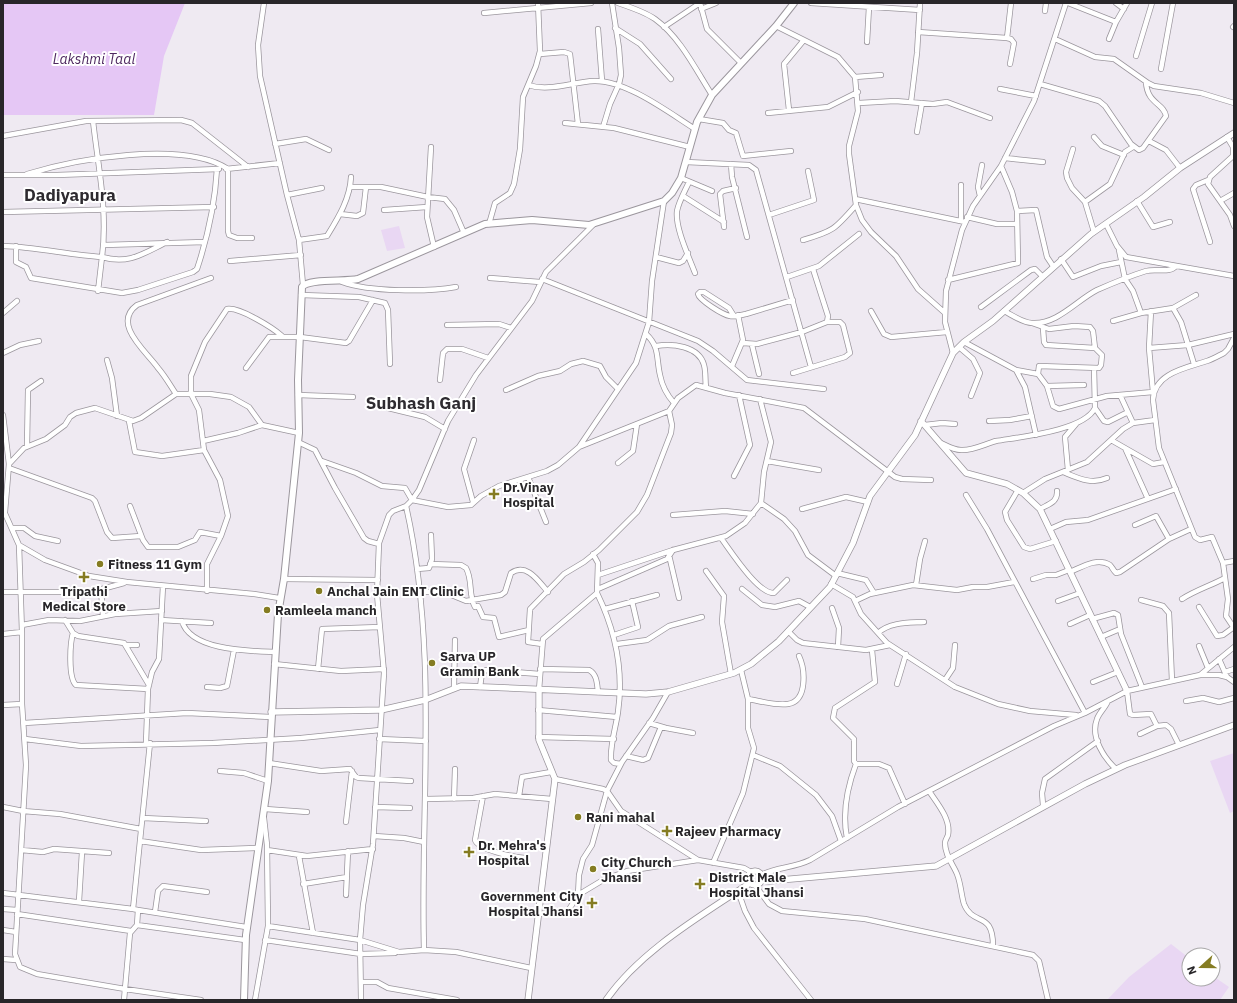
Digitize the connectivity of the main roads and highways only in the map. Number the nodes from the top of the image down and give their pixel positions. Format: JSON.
{"nodes":[{"id":1,"x":794,"y":3,"type":"edge"},
{"id":2,"x":244,"y":1000,"type":"edge"}],
"edges":[{"from":1,"to":2,"type":"main road"}]}
